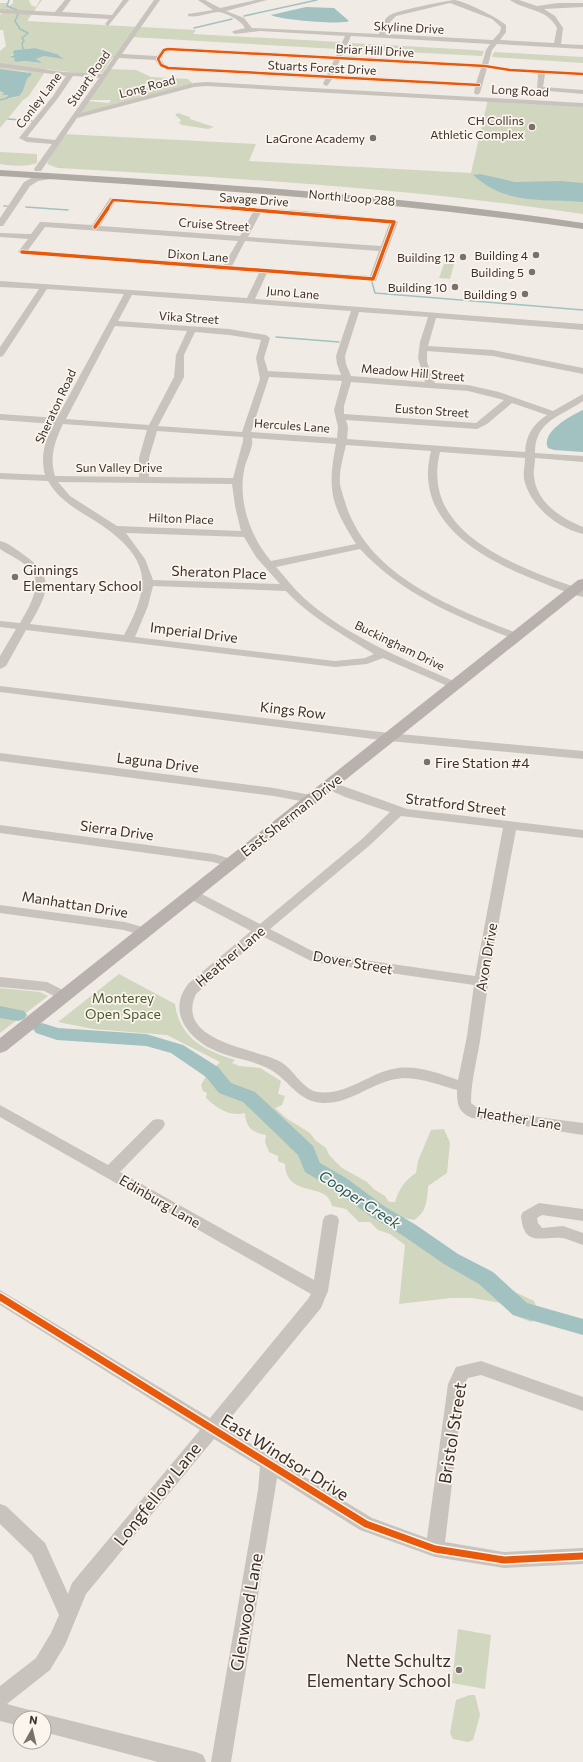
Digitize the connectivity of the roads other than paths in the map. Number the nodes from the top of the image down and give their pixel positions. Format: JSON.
{"nodes":[{"id":1,"x":68,"y":0,"type":"edge"},
{"id":2,"x":126,"y":0,"type":"edge"},
{"id":3,"x":157,"y":0,"type":"edge"},
{"id":4,"x":201,"y":0,"type":"edge"},
{"id":5,"x":264,"y":0,"type":"edge"},
{"id":6,"x":451,"y":0,"type":"edge"},
{"id":7,"x":513,"y":0,"type":"edge"},
{"id":8,"x":583,"y":5,"type":"edge"},
{"id":9,"x":536,"y":8,"type":"junction"},
{"id":10,"x":219,"y":10,"type":"junction"},
{"id":11,"x":0,"y":11,"type":"edge"},
{"id":12,"x":57,"y":14,"type":"junction"},
{"id":13,"x":190,"y":15,"type":"dead end"},
{"id":14,"x":113,"y":17,"type":"junction"},
{"id":15,"x":108,"y":25,"type":"dead end"},
{"id":16,"x":249,"y":29,"type":"junction"},
{"id":17,"x":234,"y":32,"type":"dead end"},
{"id":18,"x":349,"y":34,"type":"junction"},
{"id":19,"x":381,"y":36,"type":"junction"},
{"id":20,"x":495,"y":42,"type":"junction"},
{"id":21,"x":557,"y":46,"type":"junction"},
{"id":22,"x":583,"y":48,"type":"edge"},
{"id":23,"x":119,"y":56,"type":"junction"},
{"id":24,"x":158,"y":58,"type":"junction"},
{"id":25,"x":338,"y":58,"type":"junction"},
{"id":26,"x":0,"y":65,"type":"edge"},
{"id":27,"x":485,"y":66,"type":"junction"},
{"id":28,"x":542,"y":71,"type":"junction"},
{"id":29,"x":71,"y":74,"type":"junction"},
{"id":30,"x":583,"y":74,"type":"edge"},
{"id":31,"x":104,"y":76,"type":"junction"},
{"id":32,"x":329,"y":77,"type":"junction"},
{"id":33,"x":479,"y":85,"type":"junction"},
{"id":34,"x":323,"y":90,"type":"junction"},
{"id":35,"x":583,"y":92,"type":"edge"},
{"id":36,"x":475,"y":99,"type":"junction"},
{"id":37,"x":583,"y":105,"type":"edge"},
{"id":38,"x":76,"y":116,"type":"junction"},
{"id":39,"x":57,"y":142,"type":"junction"},
{"id":40,"x":0,"y":167,"type":"edge"},
{"id":41,"x":38,"y":169,"type":"junction"},
{"id":42,"x":6,"y":174,"type":"edge"},
{"id":43,"x":54,"y":176,"type":"junction"},
{"id":44,"x":28,"y":184,"type":"junction"},
{"id":45,"x":258,"y":210,"type":"junction"},
{"id":46,"x":486,"y":212,"type":"junction"},
{"id":47,"x":583,"y":218,"type":"edge"},
{"id":48,"x":0,"y":224,"type":"edge"},
{"id":49,"x":583,"y":226,"type":"edge"},
{"id":50,"x":95,"y":228,"type":"junction"},
{"id":51,"x":583,"y":229,"type":"edge"},
{"id":52,"x":0,"y":234,"type":"edge"},
{"id":53,"x":33,"y":237,"type":"junction"},
{"id":54,"x":242,"y":238,"type":"junction"},
{"id":55,"x":384,"y":249,"type":"junction"},
{"id":56,"x":227,"y":268,"type":"junction"},
{"id":57,"x":264,"y":270,"type":"junction"},
{"id":58,"x":0,"y":284,"type":"edge"},
{"id":59,"x":44,"y":287,"type":"junction"},
{"id":60,"x":129,"y":292,"type":"junction"},
{"id":61,"x":250,"y":300,"type":"junction"},
{"id":62,"x":356,"y":309,"type":"junction"},
{"id":63,"x":433,"y":315,"type":"junction"},
{"id":64,"x":112,"y":323,"type":"junction"},
{"id":65,"x":583,"y":327,"type":"edge"},
{"id":66,"x":192,"y":329,"type":"junction"},
{"id":67,"x":424,"y":348,"type":"junction"},
{"id":68,"x":0,"y":354,"type":"edge"},
{"id":69,"x":583,"y":371,"type":"edge"},
{"id":70,"x":266,"y":374,"type":"junction"},
{"id":71,"x":347,"y":379,"type":"junction"},
{"id":72,"x":430,"y":385,"type":"junction"},
{"id":73,"x":583,"y":397,"type":"edge"},
{"id":74,"x":511,"y":399,"type":"junction"},
{"id":75,"x":554,"y":414,"type":"junction"},
{"id":76,"x":340,"y":416,"type":"junction"},
{"id":77,"x":0,"y":417,"type":"edge"},
{"id":78,"x":61,"y":421,"type":"junction"},
{"id":79,"x":153,"y":428,"type":"junction"},
{"id":80,"x":247,"y":435,"type":"junction"},
{"id":81,"x":341,"y":442,"type":"junction"},
{"id":82,"x":436,"y":449,"type":"junction"},
{"id":83,"x":530,"y":455,"type":"junction"},
{"id":84,"x":583,"y":459,"type":"edge"},
{"id":85,"x":0,"y":476,"type":"edge"},
{"id":86,"x":53,"y":480,"type":"junction"},
{"id":87,"x":144,"y":480,"type":"junction"},
{"id":88,"x":238,"y":481,"type":"junction"},
{"id":89,"x":114,"y":529,"type":"junction"},
{"id":90,"x":583,"y":531,"type":"edge"},
{"id":91,"x":247,"y":534,"type":"junction"},
{"id":92,"x":0,"y":544,"type":"edge"},
{"id":93,"x":362,"y":546,"type":"junction"},
{"id":94,"x":268,"y":565,"type":"junction"},
{"id":95,"x":148,"y":583,"type":"junction"},
{"id":96,"x":289,"y":588,"type":"junction"},
{"id":97,"x":580,"y":589,"type":"edge"},
{"id":98,"x":0,"y":624,"type":"edge"},
{"id":99,"x":23,"y":626,"type":"junction"},
{"id":100,"x":515,"y":636,"type":"junction"},
{"id":101,"x":128,"y":639,"type":"junction"},
{"id":102,"x":383,"y":654,"type":"junction"},
{"id":103,"x":0,"y":666,"type":"edge"},
{"id":104,"x":454,"y":685,"type":"junction"},
{"id":105,"x":0,"y":689,"type":"edge"},
{"id":106,"x":389,"y":737,"type":"junction"},
{"id":107,"x":583,"y":755,"type":"edge"},
{"id":108,"x":0,"y":757,"type":"edge"},
{"id":109,"x":329,"y":785,"type":"junction"},
{"id":110,"x":311,"y":799,"type":"junction"},
{"id":111,"x":398,"y":812,"type":"junction"},
{"id":112,"x":510,"y":826,"type":"junction"},
{"id":113,"x":0,"y":829,"type":"edge"},
{"id":114,"x":583,"y":834,"type":"edge"},
{"id":115,"x":230,"y":863,"type":"junction"},
{"id":116,"x":191,"y":894,"type":"junction"},
{"id":117,"x":0,"y":909,"type":"edge"},
{"id":118,"x":261,"y":930,"type":"junction"},
{"id":119,"x":144,"y":932,"type":"junction"},
{"id":120,"x":481,"y":981,"type":"junction"},
{"id":121,"x":0,"y":982,"type":"edge"},
{"id":122,"x":64,"y":996,"type":"junction"},
{"id":123,"x":0,"y":1047,"type":"edge"},
{"id":124,"x":464,"y":1087,"type":"junction"},
{"id":125,"x":0,"y":1110,"type":"edge"},
{"id":126,"x":158,"y":1124,"type":"dead end"},
{"id":127,"x":583,"y":1129,"type":"edge"},
{"id":128,"x":110,"y":1172,"type":"junction"},
{"id":129,"x":583,"y":1215,"type":"edge"},
{"id":130,"x":331,"y":1220,"type":"dead end"},
{"id":131,"x":583,"y":1239,"type":"edge"},
{"id":132,"x":320,"y":1291,"type":"junction"},
{"id":133,"x":0,"y":1297,"type":"edge"},
{"id":134,"x":583,"y":1404,"type":"edge"},
{"id":135,"x":211,"y":1428,"type":"junction"},
{"id":136,"x":268,"y":1463,"type":"junction"},
{"id":137,"x":0,"y":1512,"type":"edge"},
{"id":138,"x":436,"y":1549,"type":"junction"},
{"id":139,"x":583,"y":1556,"type":"edge"},
{"id":140,"x":68,"y":1615,"type":"junction"},
{"id":141,"x":0,"y":1698,"type":"edge"},
{"id":142,"x":0,"y":1712,"type":"edge"},
{"id":143,"x":12,"y":1715,"type":"edge"},
{"id":144,"x":52,"y":1725,"type":"edge"},
{"id":145,"x":196,"y":1762,"type":"edge"},
{"id":146,"x":221,"y":1762,"type":"edge"}],
"edges":[{"from":1,"to":12,"type":"street"},
{"from":2,"to":14,"type":"street"},
{"from":3,"to":23,"type":"street","name":"Stuart Road"},
{"from":4,"to":10,"type":"street"},
{"from":5,"to":10,"type":"street"},
{"from":6,"to":19,"type":"street"},
{"from":6,"to":20,"type":"street"},
{"from":7,"to":9,"type":"street"},
{"from":8,"to":9,"type":"street"},
{"from":9,"to":21,"type":"street"},
{"from":10,"to":13,"type":"street"},
{"from":10,"to":16,"type":"street"},
{"from":11,"to":12,"type":"street"},
{"from":12,"to":14,"type":"street"},
{"from":14,"to":15,"type":"street"},
{"from":16,"to":17,"type":"street","name":"Skyline Drive"},
{"from":16,"to":18,"type":"street","name":"Skyline Drive"},
{"from":18,"to":19,"type":"street","name":"Skyline Drive"},
{"from":18,"to":25,"type":"street"},
{"from":19,"to":20,"type":"street","name":"Skyline Drive"},
{"from":20,"to":21,"type":"street","name":"Skyline Drive"},
{"from":20,"to":27,"type":"street"},
{"from":21,"to":22,"type":"street","name":"Skyline Drive"},
{"from":23,"to":24,"type":"street"},
{"from":23,"to":31,"type":"street","name":"Stuart Road"},
{"from":24,"to":25,"type":"street","name":"Briar Hill Drive"},
{"from":24,"to":32,"type":"street","name":"Stuarts Forest Drive"},
{"from":25,"to":27,"type":"street","name":"Briar Hill Drive"},
{"from":25,"to":32,"type":"street"},
{"from":26,"to":29,"type":"street","name":"Long Road"},
{"from":27,"to":28,"type":"street","name":"Briar Hill Drive"},
{"from":27,"to":33,"type":"street"},
{"from":28,"to":30,"type":"street","name":"Briar Hill Drive"},
{"from":28,"to":35,"type":"street"},
{"from":29,"to":31,"type":"street","name":"Long Road"},
{"from":29,"to":39,"type":"street","name":"Conley Lane"},
{"from":31,"to":38,"type":"street","name":"Stuart Road"},
{"from":32,"to":33,"type":"street","name":"Stuarts Forest Drive"},
{"from":32,"to":34,"type":"street"},
{"from":33,"to":36,"type":"street"},
{"from":34,"to":36,"type":"street","name":"Long Road"},
{"from":34,"to":38,"type":"street","name":"Long Road"},
{"from":36,"to":37,"type":"street","name":"Long Road"},
{"from":38,"to":39,"type":"street","name":"Stuart Road"},
{"from":39,"to":41,"type":"street","name":"Stuart Road"},
{"from":40,"to":41,"type":"highway","name":"North Loop 288"},
{"from":41,"to":47,"type":"highway","name":"North Loop 288"},
{"from":42,"to":43,"type":"highway","name":"North Loop 288"},
{"from":42,"to":44,"type":"street"},
{"from":43,"to":44,"type":"street"},
{"from":43,"to":46,"type":"highway","name":"North Loop 288"},
{"from":44,"to":48,"type":"street"},
{"from":45,"to":50,"type":"street","name":"Savage Drive"},
{"from":45,"to":54,"type":"street"},
{"from":45,"to":55,"type":"street","name":"Savage Drive"},
{"from":46,"to":49,"type":"highway","name":"North Loop 288"},
{"from":46,"to":51,"type":"highway"},
{"from":50,"to":53,"type":"street","name":"Cruise Street"},
{"from":50,"to":54,"type":"street","name":"Cruise Street"},
{"from":52,"to":53,"type":"street"},
{"from":53,"to":56,"type":"street","name":"Dixon Lane"},
{"from":54,"to":55,"type":"street","name":"Cruise Street"},
{"from":54,"to":56,"type":"street"},
{"from":55,"to":57,"type":"street","name":"Dixon Lane"},
{"from":56,"to":57,"type":"street","name":"Dixon Lane"},
{"from":57,"to":61,"type":"street"},
{"from":58,"to":59,"type":"street","name":"Juno Lane"},
{"from":59,"to":60,"type":"street","name":"Juno Lane"},
{"from":59,"to":68,"type":"street"},
{"from":60,"to":61,"type":"street","name":"Juno Lane"},
{"from":60,"to":64,"type":"street","name":"Sheraton Road"},
{"from":61,"to":62,"type":"street","name":"Juno Lane"},
{"from":62,"to":63,"type":"street","name":"Juno Lane"},
{"from":62,"to":71,"type":"street"},
{"from":63,"to":65,"type":"street","name":"Juno Lane"},
{"from":63,"to":67,"type":"street"},
{"from":64,"to":66,"type":"street","name":"Vika Street"},
{"from":64,"to":78,"type":"street","name":"Sheraton Road"},
{"from":66,"to":70,"type":"street","name":"Vika Street"},
{"from":66,"to":79,"type":"street"},
{"from":67,"to":69,"type":"street"},
{"from":67,"to":72,"type":"street"},
{"from":70,"to":71,"type":"street","name":"Meadow Hill Street"},
{"from":70,"to":80,"type":"street","name":"Buckingham Drive"},
{"from":71,"to":72,"type":"street","name":"Meadow Hill Street"},
{"from":71,"to":76,"type":"street"},
{"from":72,"to":74,"type":"street","name":"Meadow Hill Street"},
{"from":73,"to":75,"type":"street"},
{"from":74,"to":75,"type":"street","name":"Meadow Hill Street"},
{"from":74,"to":76,"type":"street","name":"Euston Street"},
{"from":75,"to":83,"type":"street"},
{"from":76,"to":81,"type":"street"},
{"from":77,"to":78,"type":"street","name":"Hercules Lane"},
{"from":78,"to":79,"type":"street","name":"Hercules Lane"},
{"from":78,"to":86,"type":"street","name":"Sheraton Road"},
{"from":79,"to":80,"type":"street","name":"Hercules Lane"},
{"from":79,"to":87,"type":"street"},
{"from":80,"to":81,"type":"street","name":"Hercules Lane"},
{"from":80,"to":88,"type":"street","name":"Buckingham Drive"},
{"from":81,"to":82,"type":"street","name":"Hercules Lane"},
{"from":81,"to":93,"type":"street"},
{"from":82,"to":83,"type":"street","name":"Hercules Lane"},
{"from":82,"to":97,"type":"street"},
{"from":83,"to":84,"type":"street","name":"Hercules Lane"},
{"from":83,"to":90,"type":"street"},
{"from":85,"to":86,"type":"street","name":"Sun Valley Drive"},
{"from":86,"to":87,"type":"street","name":"Sun Valley Drive"},
{"from":86,"to":89,"type":"street","name":"Sheraton Road"},
{"from":87,"to":88,"type":"street","name":"Sun Valley Drive"},
{"from":88,"to":91,"type":"street","name":"Buckingham Drive"},
{"from":89,"to":91,"type":"street","name":"Hilton Place"},
{"from":89,"to":95,"type":"street","name":"Sheraton Road"},
{"from":91,"to":94,"type":"street","name":"Buckingham Drive"},
{"from":92,"to":99,"type":"street"},
{"from":93,"to":94,"type":"street"},
{"from":93,"to":100,"type":"street"},
{"from":94,"to":96,"type":"street","name":"Buckingham Drive"},
{"from":95,"to":96,"type":"street","name":"Sheraton Place"},
{"from":95,"to":101,"type":"street"},
{"from":96,"to":102,"type":"street","name":"Buckingham Drive"},
{"from":97,"to":100,"type":"main road","name":"East Sherman Drive"},
{"from":98,"to":99,"type":"street","name":"Imperial Drive"},
{"from":99,"to":101,"type":"street","name":"Imperial Drive"},
{"from":99,"to":103,"type":"street"},
{"from":100,"to":104,"type":"main road","name":"East Sherman Drive"},
{"from":101,"to":102,"type":"street","name":"Imperial Drive"},
{"from":102,"to":104,"type":"street","name":"Buckingham Drive"},
{"from":104,"to":106,"type":"main road","name":"East Sherman Drive"},
{"from":105,"to":106,"type":"street","name":"Kings Row"},
{"from":106,"to":107,"type":"street","name":"Kings Row"},
{"from":106,"to":109,"type":"main road","name":"East Sherman Drive"},
{"from":108,"to":110,"type":"street","name":"Laguna Drive"},
{"from":109,"to":110,"type":"main road","name":"East Sherman Drive"},
{"from":109,"to":111,"type":"street","name":"Stratford Street"},
{"from":110,"to":115,"type":"main road","name":"East Sherman Drive"},
{"from":111,"to":112,"type":"street","name":"Stratford Street"},
{"from":111,"to":118,"type":"street","name":"Heather Lane"},
{"from":112,"to":114,"type":"street","name":"Stratford Street"},
{"from":112,"to":120,"type":"street","name":"Avon Drive"},
{"from":113,"to":115,"type":"street","name":"Sierra Drive"},
{"from":115,"to":116,"type":"main road","name":"East Sherman Drive"},
{"from":116,"to":118,"type":"street","name":"Dover Street"},
{"from":116,"to":119,"type":"main road","name":"East Sherman Drive"},
{"from":117,"to":119,"type":"street","name":"Manhattan Drive"},
{"from":118,"to":120,"type":"street","name":"Dover Street"},
{"from":118,"to":124,"type":"street","name":"Heather Lane"},
{"from":119,"to":122,"type":"main road","name":"East Sherman Drive"},
{"from":120,"to":124,"type":"street","name":"Avon Drive"},
{"from":121,"to":122,"type":"street"},
{"from":122,"to":123,"type":"main road","name":"East Sherman Drive"},
{"from":124,"to":127,"type":"street","name":"Heather Lane"},
{"from":125,"to":128,"type":"street","name":"Edinburg Lane"},
{"from":126,"to":128,"type":"street"},
{"from":128,"to":132,"type":"street","name":"Edinburg Lane"},
{"from":129,"to":131,"type":"street"},
{"from":130,"to":132,"type":"street","name":"Longfellow Lane"},
{"from":132,"to":135,"type":"street","name":"Longfellow Lane"},
{"from":133,"to":135,"type":"street","name":"East Windsor Drive"},
{"from":134,"to":138,"type":"street","name":"Bristol Street"},
{"from":135,"to":136,"type":"street","name":"East Windsor Drive"},
{"from":135,"to":140,"type":"street","name":"Longfellow Lane"},
{"from":136,"to":138,"type":"street","name":"East Windsor Drive"},
{"from":136,"to":146,"type":"street","name":"Glenwood Lane"},
{"from":137,"to":140,"type":"street"},
{"from":138,"to":139,"type":"street","name":"East Windsor Drive"},
{"from":140,"to":141,"type":"street","name":"Longfellow Lane"},
{"from":142,"to":143,"type":"street"},
{"from":144,"to":145,"type":"street"}]}
